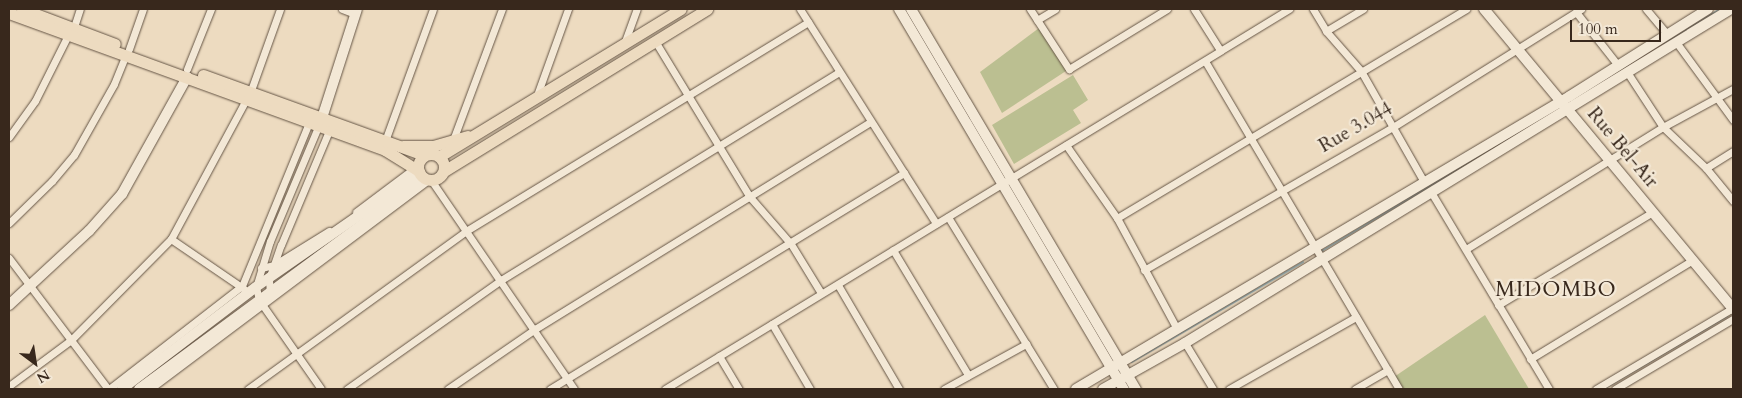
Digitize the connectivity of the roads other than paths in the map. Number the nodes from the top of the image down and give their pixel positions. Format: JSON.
{"nodes":[{"id":1,"x":22,"y":9,"type":"edge"},
{"id":2,"x":80,"y":9,"type":"edge"},
{"id":3,"x":143,"y":9,"type":"edge"},
{"id":4,"x":210,"y":9,"type":"edge"},
{"id":5,"x":280,"y":9,"type":"edge"},
{"id":6,"x":342,"y":9,"type":"edge"},
{"id":7,"x":433,"y":9,"type":"edge"},
{"id":8,"x":502,"y":9,"type":"edge"},
{"id":9,"x":568,"y":9,"type":"edge"},
{"id":10,"x":637,"y":9,"type":"edge"},
{"id":11,"x":681,"y":9,"type":"edge"},
{"id":12,"x":708,"y":9,"type":"edge"},
{"id":13,"x":800,"y":9,"type":"edge"},
{"id":14,"x":899,"y":9,"type":"edge"},
{"id":15,"x":911,"y":9,"type":"edge"},
{"id":16,"x":1030,"y":9,"type":"edge"},
{"id":17,"x":1055,"y":9,"type":"edge"},
{"id":18,"x":1167,"y":9,"type":"edge"},
{"id":19,"x":1194,"y":9,"type":"edge"},
{"id":20,"x":1289,"y":9,"type":"edge"},
{"id":21,"x":1313,"y":9,"type":"edge"},
{"id":22,"x":1363,"y":9,"type":"edge"},
{"id":23,"x":1466,"y":9,"type":"edge"},
{"id":24,"x":1484,"y":9,"type":"edge"},
{"id":25,"x":1646,"y":9,"type":"edge"},
{"id":26,"x":1708,"y":9,"type":"edge"},
{"id":27,"x":1579,"y":10,"type":"edge"},
{"id":28,"x":356,"y":11,"type":"edge"},
{"id":29,"x":1731,"y":12,"type":"edge"},
{"id":30,"x":9,"y":13,"type":"edge"},
{"id":31,"x":1037,"y":20,"type":"junction"},
{"id":32,"x":808,"y":22,"type":"junction"},
{"id":33,"x":71,"y":31,"type":"junction"},
{"id":34,"x":1326,"y":31,"type":"junction"},
{"id":35,"x":1666,"y":33,"type":"junction"},
{"id":36,"x":655,"y":41,"type":"junction"},
{"id":37,"x":1676,"y":42,"type":"junction"},
{"id":38,"x":624,"y":44,"type":"junction"},
{"id":39,"x":1516,"y":47,"type":"junction"},
{"id":40,"x":1220,"y":50,"type":"junction"},
{"id":41,"x":127,"y":52,"type":"junction"},
{"id":42,"x":1205,"y":61,"type":"junction"},
{"id":43,"x":1617,"y":64,"type":"junction"},
{"id":44,"x":1360,"y":71,"type":"junction"},
{"id":45,"x":839,"y":72,"type":"junction"},
{"id":46,"x":1627,"y":72,"type":"junction"},
{"id":47,"x":187,"y":73,"type":"junction"},
{"id":48,"x":1733,"y":89,"type":"edge"},
{"id":49,"x":248,"y":96,"type":"junction"},
{"id":50,"x":688,"y":96,"type":"junction"},
{"id":51,"x":536,"y":98,"type":"junction"},
{"id":52,"x":1717,"y":98,"type":"junction"},
{"id":53,"x":1561,"y":101,"type":"junction"},
{"id":54,"x":1568,"y":110,"type":"junction"},
{"id":55,"x":1733,"y":120,"type":"edge"},
{"id":56,"x":870,"y":122,"type":"junction"},
{"id":57,"x":320,"y":125,"type":"junction"},
{"id":58,"x":492,"y":125,"type":"junction"},
{"id":59,"x":1393,"y":127,"type":"junction"},
{"id":60,"x":1663,"y":127,"type":"junction"},
{"id":61,"x":1250,"y":136,"type":"junction"},
{"id":62,"x":9,"y":137,"type":"edge"},
{"id":63,"x":453,"y":140,"type":"junction"},
{"id":64,"x":390,"y":143,"type":"junction"},
{"id":65,"x":1066,"y":145,"type":"junction"},
{"id":66,"x":719,"y":146,"type":"junction"},
{"id":67,"x":1733,"y":151,"type":"edge"},
{"id":68,"x":424,"y":155,"type":"junction"},
{"id":69,"x":440,"y":156,"type":"junction"},
{"id":70,"x":1610,"y":160,"type":"junction"},
{"id":71,"x":1706,"y":168,"type":"junction"},
{"id":72,"x":444,"y":171,"type":"junction"},
{"id":73,"x":904,"y":173,"type":"junction"},
{"id":74,"x":423,"y":175,"type":"junction"},
{"id":75,"x":1006,"y":181,"type":"junction"},
{"id":76,"x":1424,"y":182,"type":"junction"},
{"id":77,"x":1281,"y":190,"type":"junction"},
{"id":78,"x":1431,"y":192,"type":"junction"},
{"id":79,"x":750,"y":196,"type":"junction"},
{"id":80,"x":1733,"y":201,"type":"edge"},
{"id":81,"x":1653,"y":212,"type":"junction"},
{"id":82,"x":948,"y":217,"type":"junction"},
{"id":83,"x":1117,"y":218,"type":"junction"},
{"id":84,"x":9,"y":223,"type":"edge"},
{"id":85,"x":936,"y":223,"type":"junction"},
{"id":86,"x":466,"y":231,"type":"junction"},
{"id":87,"x":171,"y":239,"type":"junction"},
{"id":88,"x":792,"y":244,"type":"junction"},
{"id":89,"x":1317,"y":245,"type":"junction"},
{"id":90,"x":1466,"y":249,"type":"junction"},
{"id":91,"x":893,"y":250,"type":"junction"},
{"id":92,"x":9,"y":258,"type":"edge"},
{"id":93,"x":1322,"y":260,"type":"junction"},
{"id":94,"x":1692,"y":260,"type":"junction"},
{"id":95,"x":274,"y":265,"type":"junction"},
{"id":96,"x":261,"y":268,"type":"junction"},
{"id":97,"x":1144,"y":270,"type":"junction"},
{"id":98,"x":269,"y":279,"type":"junction"},
{"id":99,"x":501,"y":280,"type":"junction"},
{"id":100,"x":838,"y":285,"type":"junction"},
{"id":101,"x":256,"y":287,"type":"junction"},
{"id":102,"x":31,"y":288,"type":"junction"},
{"id":103,"x":244,"y":290,"type":"junction"},
{"id":104,"x":821,"y":293,"type":"junction"},
{"id":105,"x":270,"y":294,"type":"junction"},
{"id":106,"x":261,"y":303,"type":"junction"},
{"id":107,"x":9,"y":305,"type":"edge"},
{"id":108,"x":1498,"y":306,"type":"junction"},
{"id":109,"x":1733,"y":309,"type":"edge"},
{"id":110,"x":1356,"y":317,"type":"junction"},
{"id":111,"x":1733,"y":319,"type":"edge"},
{"id":112,"x":772,"y":324,"type":"junction"},
{"id":113,"x":535,"y":329,"type":"junction"},
{"id":114,"x":1177,"y":329,"type":"junction"},
{"id":115,"x":71,"y":340,"type":"junction"},
{"id":116,"x":1185,"y":343,"type":"junction"},
{"id":117,"x":1026,"y":344,"type":"junction"},
{"id":118,"x":298,"y":353,"type":"junction"},
{"id":119,"x":719,"y":356,"type":"junction"},
{"id":120,"x":1530,"y":359,"type":"junction"},
{"id":121,"x":1117,"y":366,"type":"junction"},
{"id":122,"x":1388,"y":370,"type":"junction"},
{"id":123,"x":968,"y":375,"type":"junction"},
{"id":124,"x":567,"y":377,"type":"junction"},
{"id":125,"x":1124,"y":382,"type":"edge"},
{"id":126,"x":9,"y":386,"type":"edge"},
{"id":127,"x":1627,"y":386,"type":"edge"},
{"id":128,"x":108,"y":389,"type":"edge"},
{"id":129,"x":122,"y":389,"type":"edge"},
{"id":130,"x":139,"y":389,"type":"edge"},
{"id":131,"x":150,"y":389,"type":"edge"},
{"id":132,"x":248,"y":389,"type":"edge"},
{"id":133,"x":321,"y":389,"type":"edge"},
{"id":134,"x":347,"y":389,"type":"edge"},
{"id":135,"x":448,"y":389,"type":"edge"},
{"id":136,"x":550,"y":389,"type":"edge"},
{"id":137,"x":574,"y":389,"type":"edge"},
{"id":138,"x":664,"y":389,"type":"edge"},
{"id":139,"x":739,"y":389,"type":"edge"},
{"id":140,"x":810,"y":389,"type":"edge"},
{"id":141,"x":899,"y":389,"type":"edge"},
{"id":142,"x":944,"y":389,"type":"edge"},
{"id":143,"x":1054,"y":389,"type":"edge"},
{"id":144,"x":1076,"y":389,"type":"edge"},
{"id":145,"x":1103,"y":389,"type":"edge"},
{"id":146,"x":1136,"y":389,"type":"edge"},
{"id":147,"x":1214,"y":389,"type":"edge"},
{"id":148,"x":1229,"y":389,"type":"edge"},
{"id":149,"x":1355,"y":389,"type":"edge"},
{"id":150,"x":1399,"y":389,"type":"edge"},
{"id":151,"x":1549,"y":389,"type":"edge"},
{"id":152,"x":1596,"y":389,"type":"edge"},
{"id":153,"x":1615,"y":389,"type":"edge"}],
"edges":[{"from":1,"to":33,"type":"main road"},
{"from":2,"to":33,"type":"street"},
{"from":3,"to":41,"type":"street"},
{"from":4,"to":47,"type":"street"},
{"from":5,"to":49,"type":"street"},
{"from":6,"to":28,"type":"street"},
{"from":7,"to":64,"type":"street"},
{"from":8,"to":63,"type":"street"},
{"from":9,"to":51,"type":"street"},
{"from":10,"to":38,"type":"street"},
{"from":11,"to":38,"type":"main road"},
{"from":12,"to":36,"type":"main road"},
{"from":13,"to":32,"type":"street"},
{"from":14,"to":75,"type":"street"},
{"from":15,"to":75,"type":"street"},
{"from":16,"to":31,"type":"street"},
{"from":17,"to":31,"type":"street"},
{"from":18,"to":31,"type":"street"},
{"from":19,"to":40,"type":"street"},
{"from":20,"to":40,"type":"street"},
{"from":21,"to":34,"type":"street"},
{"from":22,"to":34,"type":"street"},
{"from":23,"to":44,"type":"street"},
{"from":24,"to":39,"type":"street","name":"Rue Bel-Air"},
{"from":25,"to":35,"type":"street"},
{"from":26,"to":35,"type":"street"},
{"from":27,"to":39,"type":"street","name":"Rue 3.044"},
{"from":27,"to":43,"type":"street"},
{"from":28,"to":57,"type":"street"},
{"from":29,"to":37,"type":"street"},
{"from":30,"to":33,"type":"main road"},
{"from":32,"to":45,"type":"street"},
{"from":32,"to":50,"type":"street"},
{"from":33,"to":41,"type":"main road"},
{"from":33,"to":62,"type":"street"},
{"from":34,"to":44,"type":"street"},
{"from":35,"to":43,"type":"street"},
{"from":36,"to":50,"type":"street"},
{"from":36,"to":72,"type":"main road"},
{"from":37,"to":46,"type":"street"},
{"from":37,"to":52,"type":"street"},
{"from":38,"to":51,"type":"main road"},
{"from":39,"to":53,"type":"street","name":"Rue Bel-Air"},
{"from":39,"to":59,"type":"street","name":"Rue 3.044"},
{"from":40,"to":42,"type":"street"},
{"from":41,"to":47,"type":"main road"},
{"from":41,"to":84,"type":"street"},
{"from":42,"to":61,"type":"street"},
{"from":42,"to":65,"type":"street"},
{"from":43,"to":53,"type":"street"},
{"from":44,"to":59,"type":"street"},
{"from":44,"to":61,"type":"street"},
{"from":45,"to":56,"type":"street"},
{"from":45,"to":66,"type":"street"},
{"from":46,"to":54,"type":"street"},
{"from":46,"to":60,"type":"street"},
{"from":47,"to":49,"type":"main road"},
{"from":47,"to":102,"type":"street"},
{"from":48,"to":52,"type":"street"},
{"from":49,"to":57,"type":"main road"},
{"from":49,"to":87,"type":"street"},
{"from":50,"to":66,"type":"street"},
{"from":50,"to":86,"type":"street"},
{"from":51,"to":58,"type":"main road"},
{"from":52,"to":55,"type":"street"},
{"from":52,"to":60,"type":"street"},
{"from":53,"to":54,"type":"street","name":"Rue Bel-Air"},
{"from":53,"to":76,"type":"street"},
{"from":54,"to":70,"type":"street","name":"Rue Bel-Air"},
{"from":54,"to":78,"type":"street"},
{"from":56,"to":73,"type":"street"},
{"from":56,"to":79,"type":"street"},
{"from":57,"to":64,"type":"main road"},
{"from":57,"to":74,"type":"main road"},
{"from":57,"to":95,"type":"street"},
{"from":57,"to":96,"type":"street"},
{"from":57,"to":103,"type":"street"},
{"from":58,"to":63,"type":"main road"},
{"from":58,"to":69,"type":"main road"},
{"from":59,"to":76,"type":"street"},
{"from":59,"to":77,"type":"street","name":"Rue 3.044"},
{"from":60,"to":70,"type":"street"},
{"from":60,"to":71,"type":"street"},
{"from":61,"to":77,"type":"street"},
{"from":61,"to":83,"type":"street"},
{"from":63,"to":64,"type":"main road"},
{"from":64,"to":68,"type":"main road"},
{"from":65,"to":75,"type":"street"},
{"from":65,"to":83,"type":"street"},
{"from":66,"to":79,"type":"street"},
{"from":66,"to":99,"type":"street"},
{"from":67,"to":71,"type":"street"},
{"from":68,"to":69,"type":"main road"},
{"from":68,"to":74,"type":"main road"},
{"from":69,"to":72,"type":"main road"},
{"from":70,"to":81,"type":"street","name":"Rue Bel-Air"},
{"from":70,"to":90,"type":"street"},
{"from":71,"to":80,"type":"street"},
{"from":72,"to":74,"type":"main road"},
{"from":73,"to":85,"type":"street"},
{"from":73,"to":88,"type":"street"},
{"from":74,"to":86,"type":"street"},
{"from":74,"to":95,"type":"street"},
{"from":74,"to":98,"type":"street"},
{"from":74,"to":105,"type":"street"},
{"from":74,"to":106,"type":"street"},
{"from":75,"to":82,"type":"street"},
{"from":75,"to":121,"type":"street"},
{"from":76,"to":89,"type":"street"},
{"from":77,"to":89,"type":"street"},
{"from":77,"to":97,"type":"street","name":"Rue 3.044"},
{"from":78,"to":90,"type":"street"},
{"from":78,"to":93,"type":"street"},
{"from":79,"to":88,"type":"street"},
{"from":79,"to":113,"type":"street"},
{"from":81,"to":94,"type":"street","name":"Rue Bel-Air"},
{"from":81,"to":108,"type":"street"},
{"from":82,"to":85,"type":"street"},
{"from":82,"to":117,"type":"street"},
{"from":83,"to":97,"type":"street"},
{"from":85,"to":91,"type":"street"},
{"from":86,"to":99,"type":"street"},
{"from":86,"to":118,"type":"street"},
{"from":87,"to":103,"type":"street"},
{"from":87,"to":115,"type":"street"},
{"from":88,"to":104,"type":"street"},
{"from":88,"to":124,"type":"street"},
{"from":89,"to":93,"type":"street"},
{"from":89,"to":114,"type":"street"},
{"from":90,"to":108,"type":"street"},
{"from":91,"to":100,"type":"street"},
{"from":91,"to":123,"type":"street"},
{"from":92,"to":102,"type":"street"},
{"from":93,"to":110,"type":"street"},
{"from":93,"to":116,"type":"street"},
{"from":94,"to":109,"type":"street","name":"Rue Bel-Air"},
{"from":94,"to":120,"type":"street"},
{"from":95,"to":96,"type":"street"},
{"from":95,"to":98,"type":"street"},
{"from":96,"to":101,"type":"street"},
{"from":97,"to":114,"type":"street"},
{"from":98,"to":101,"type":"street"},
{"from":98,"to":105,"type":"street"},
{"from":99,"to":113,"type":"street"},
{"from":99,"to":134,"type":"street"},
{"from":100,"to":104,"type":"street"},
{"from":100,"to":141,"type":"street"},
{"from":101,"to":103,"type":"street"},
{"from":101,"to":106,"type":"street"},
{"from":102,"to":107,"type":"street"},
{"from":102,"to":115,"type":"street"},
{"from":103,"to":128,"type":"street"},
{"from":103,"to":129,"type":"street"},
{"from":104,"to":112,"type":"street"},
{"from":105,"to":106,"type":"street"},
{"from":106,"to":118,"type":"street"},
{"from":106,"to":130,"type":"street"},
{"from":106,"to":131,"type":"street"},
{"from":108,"to":120,"type":"street"},
{"from":109,"to":152,"type":"street"},
{"from":110,"to":122,"type":"street"},
{"from":110,"to":148,"type":"street"},
{"from":111,"to":127,"type":"street"},
{"from":112,"to":119,"type":"street"},
{"from":112,"to":140,"type":"street"},
{"from":113,"to":124,"type":"street"},
{"from":113,"to":135,"type":"street"},
{"from":114,"to":121,"type":"street"},
{"from":115,"to":126,"type":"street"},
{"from":115,"to":128,"type":"street"},
{"from":116,"to":125,"type":"street"},
{"from":116,"to":147,"type":"street"},
{"from":117,"to":123,"type":"street"},
{"from":117,"to":143,"type":"street"},
{"from":118,"to":132,"type":"street"},
{"from":118,"to":133,"type":"street"},
{"from":119,"to":138,"type":"street"},
{"from":119,"to":139,"type":"street"},
{"from":120,"to":151,"type":"street"},
{"from":121,"to":125,"type":"street"},
{"from":121,"to":144,"type":"street"},
{"from":122,"to":149,"type":"street"},
{"from":122,"to":150,"type":"street"},
{"from":123,"to":142,"type":"street"},
{"from":124,"to":136,"type":"street"},
{"from":124,"to":137,"type":"street"},
{"from":125,"to":145,"type":"street"},
{"from":125,"to":146,"type":"street"},
{"from":127,"to":153,"type":"street"}]}
